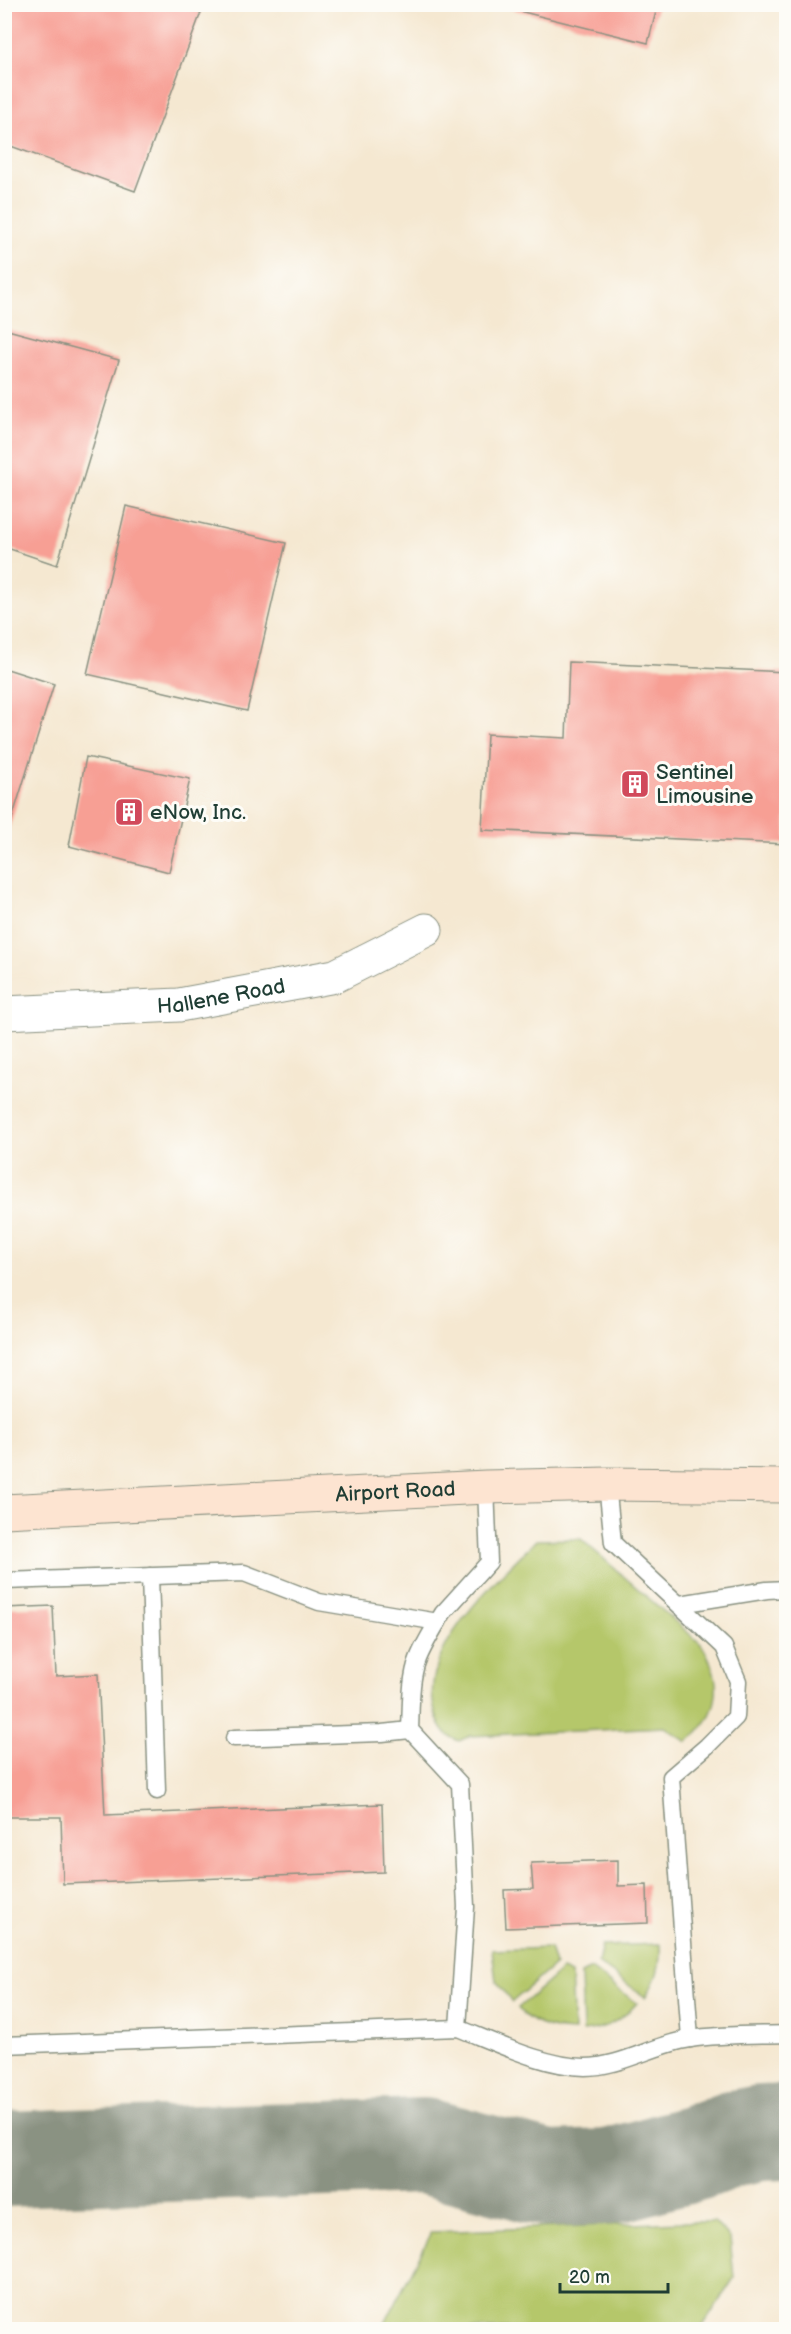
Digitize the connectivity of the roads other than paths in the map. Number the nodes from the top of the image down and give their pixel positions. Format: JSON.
{"nodes":[{"id":1,"x":426,"y":930,"type":"dead end"},
{"id":2,"x":4,"y":1013,"type":"edge"},
{"id":3,"x":607,"y":1484,"type":"junction"},
{"id":4,"x":786,"y":1486,"type":"edge"},
{"id":5,"x":486,"y":1487,"type":"junction"},
{"id":6,"x":4,"y":1511,"type":"edge"},
{"id":7,"x":150,"y":1576,"type":"junction"},
{"id":8,"x":4,"y":1581,"type":"edge"},
{"id":9,"x":786,"y":1589,"type":"edge"},
{"id":10,"x":680,"y":1604,"type":"junction"},
{"id":11,"x":438,"y":1622,"type":"junction"},
{"id":12,"x":410,"y":1730,"type":"junction"},
{"id":13,"x":234,"y":1738,"type":"dead end"},
{"id":14,"x":157,"y":1791,"type":"dead end"},
{"id":15,"x":458,"y":2028,"type":"junction"},
{"id":16,"x":786,"y":2034,"type":"edge"},
{"id":17,"x":690,"y":2038,"type":"junction"},
{"id":18,"x":4,"y":2045,"type":"edge"}],
"edges":[{"from":1,"to":2,"type":"street","name":"Hallene Road"},
{"from":3,"to":4,"type":"main road","name":"Airport Road"},
{"from":3,"to":5,"type":"main road","name":"Airport Road"},
{"from":3,"to":10,"type":"lane"},
{"from":5,"to":6,"type":"main road","name":"Airport Road"},
{"from":5,"to":11,"type":"lane"},
{"from":7,"to":8,"type":"lane"},
{"from":7,"to":11,"type":"lane"},
{"from":7,"to":14,"type":"lane"},
{"from":9,"to":10,"type":"lane"},
{"from":10,"to":17,"type":"lane"},
{"from":11,"to":12,"type":"lane"},
{"from":12,"to":13,"type":"lane"},
{"from":12,"to":15,"type":"lane"},
{"from":15,"to":17,"type":"lane"},
{"from":15,"to":18,"type":"lane"},
{"from":16,"to":17,"type":"lane"}]}
